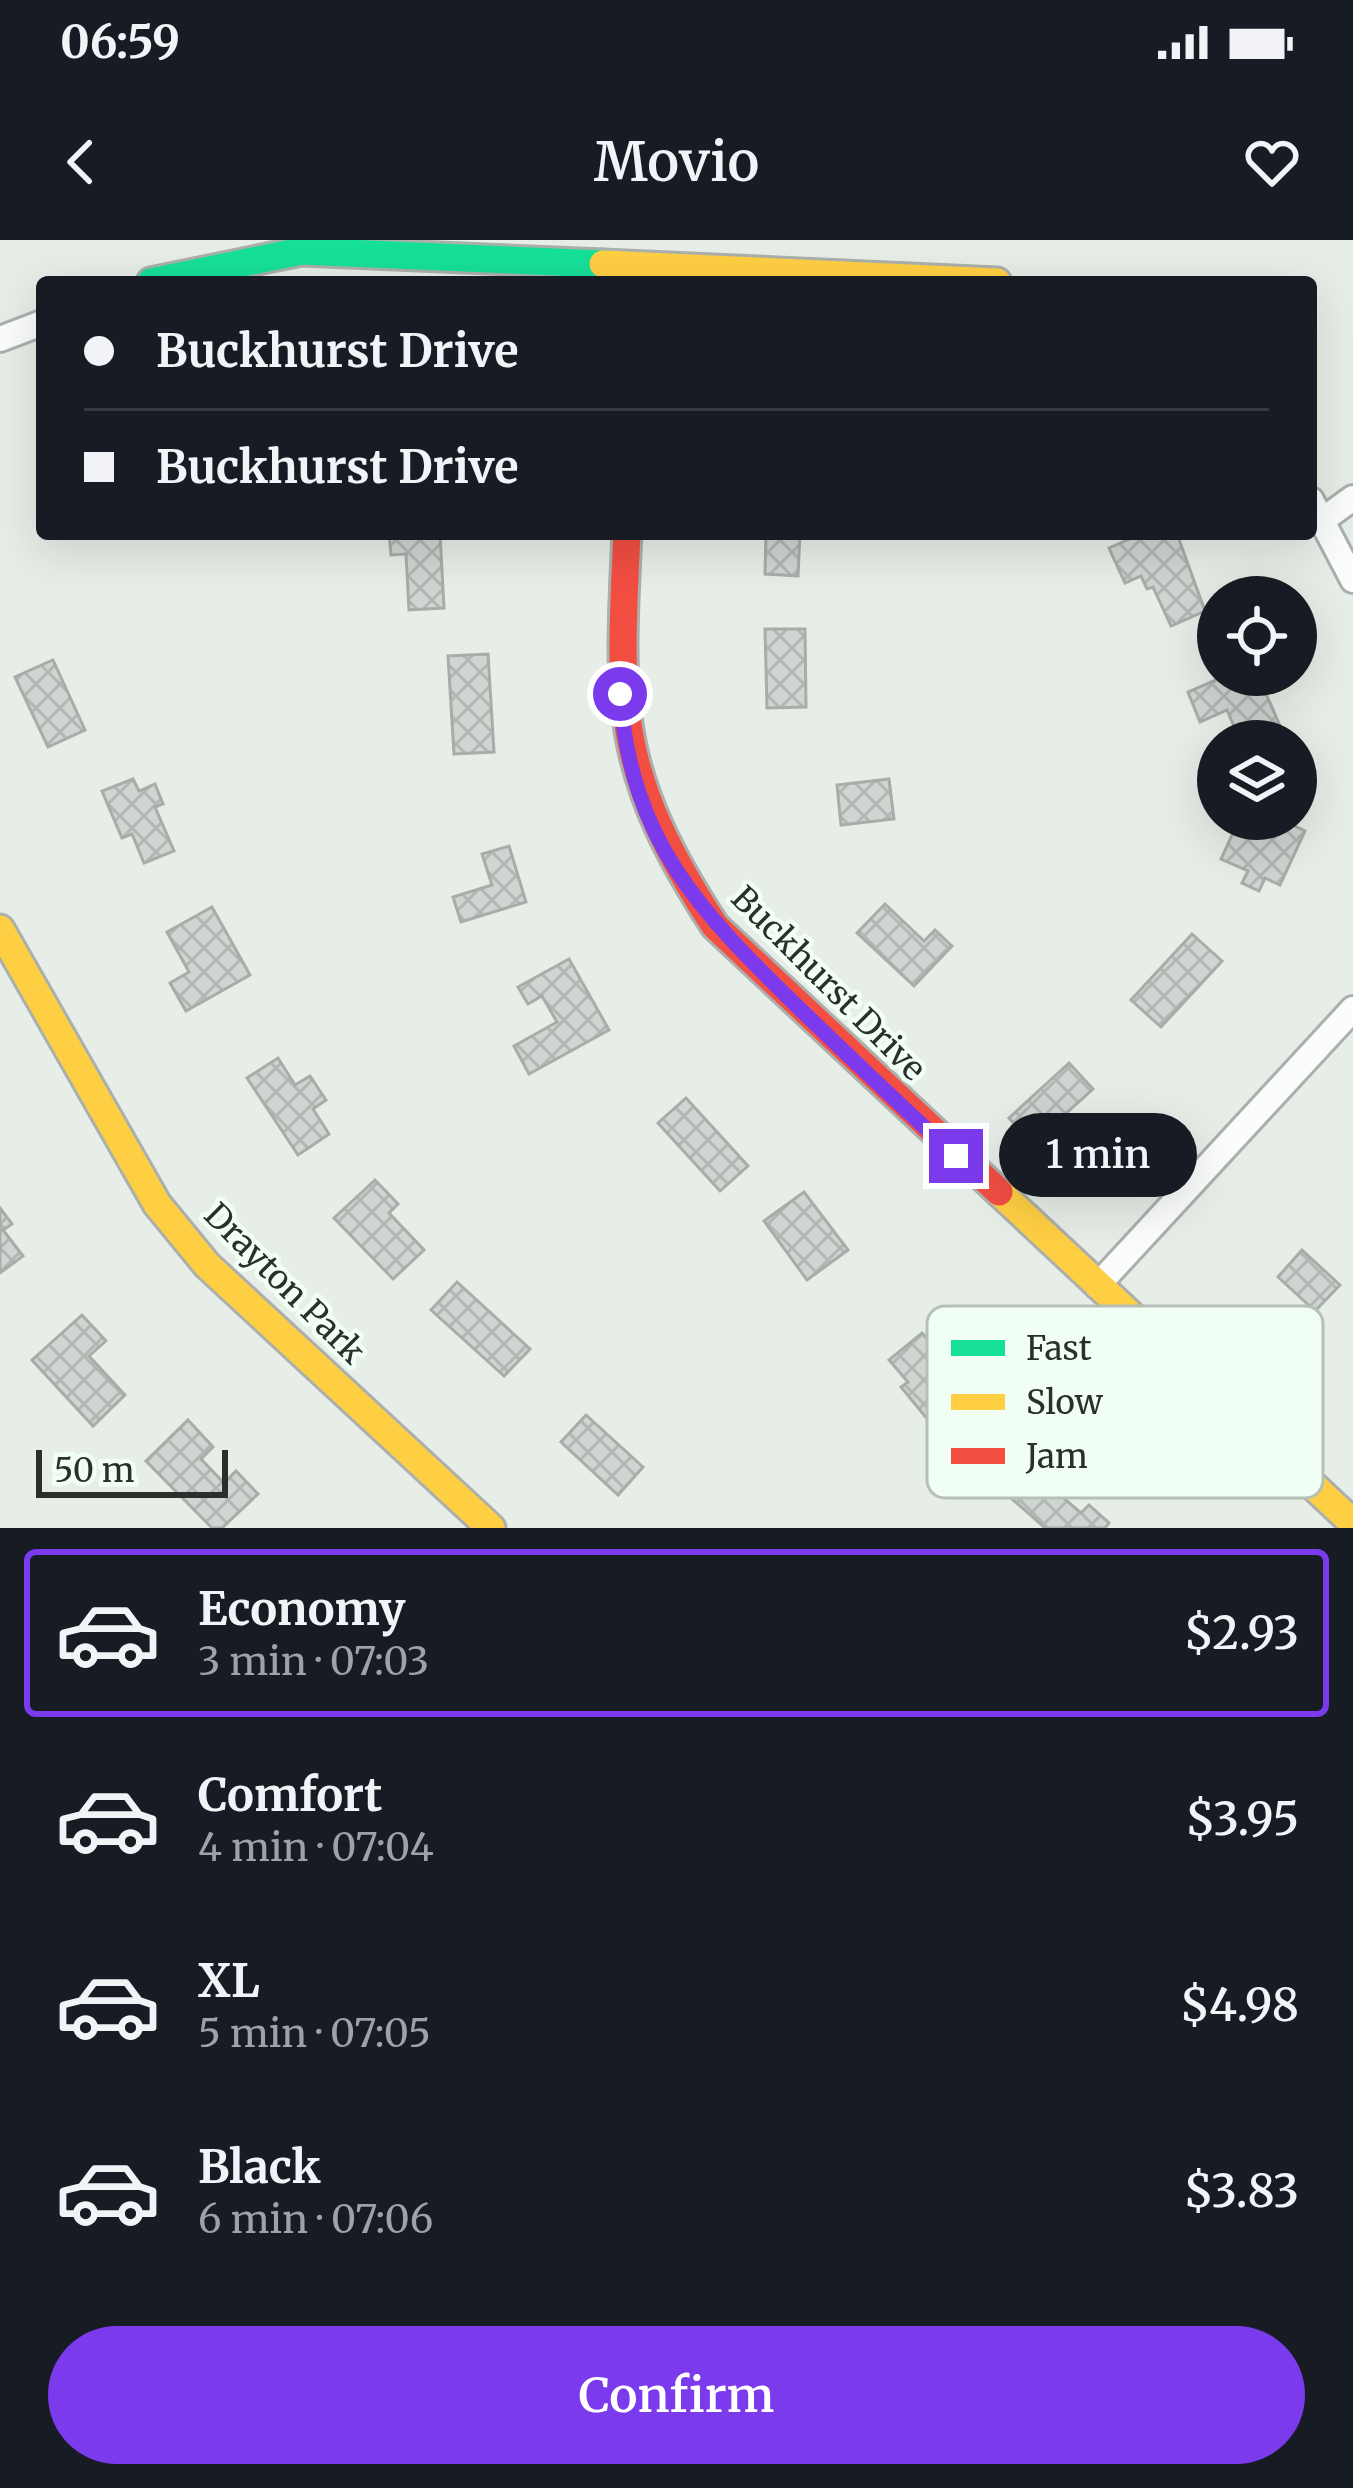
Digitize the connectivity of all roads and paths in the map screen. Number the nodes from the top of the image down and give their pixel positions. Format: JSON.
{"nodes":[{"id":1,"x":252,"y":249,"type":"edge"},
{"id":2,"x":639,"y":273,"type":"edge"},
{"id":3,"x":169,"y":276,"type":"edge"},
{"id":4,"x":758,"y":276,"type":"edge"},
{"id":5,"x":36,"y":324,"type":"edge"},
{"id":6,"x":0,"y":339,"type":"edge"},
{"id":7,"x":1353,"y":498,"type":"edge"},
{"id":8,"x":1317,"y":510,"type":"edge"},
{"id":9,"x":627,"y":540,"type":"edge"},
{"id":10,"x":1353,"y":580,"type":"edge"},
{"id":11,"x":0,"y":929,"type":"edge"},
{"id":12,"x":1353,"y":1009,"type":"edge"},
{"id":13,"x":1097,"y":1286,"type":"junction"},
{"id":14,"x":1119,"y":1306,"type":"edge"},
{"id":15,"x":1323,"y":1495,"type":"edge"},
{"id":16,"x":1353,"y":1523,"type":"edge"},
{"id":17,"x":491,"y":1528,"type":"edge"}],
"edges":[{"from":1,"to":2,"type":"street"},
{"from":1,"to":3,"type":"street"},
{"from":2,"to":4,"type":"street"},
{"from":5,"to":6,"type":"street"},
{"from":7,"to":8,"type":"street"},
{"from":8,"to":10,"type":"street"},
{"from":9,"to":13,"type":"street","name":"Buckhurst Drive"},
{"from":11,"to":17,"type":"street","name":"Drayton Park"},
{"from":12,"to":13,"type":"street"},
{"from":13,"to":14,"type":"street","name":"Buckhurst Drive"},
{"from":15,"to":16,"type":"street","name":"Buckhurst Drive"}]}
